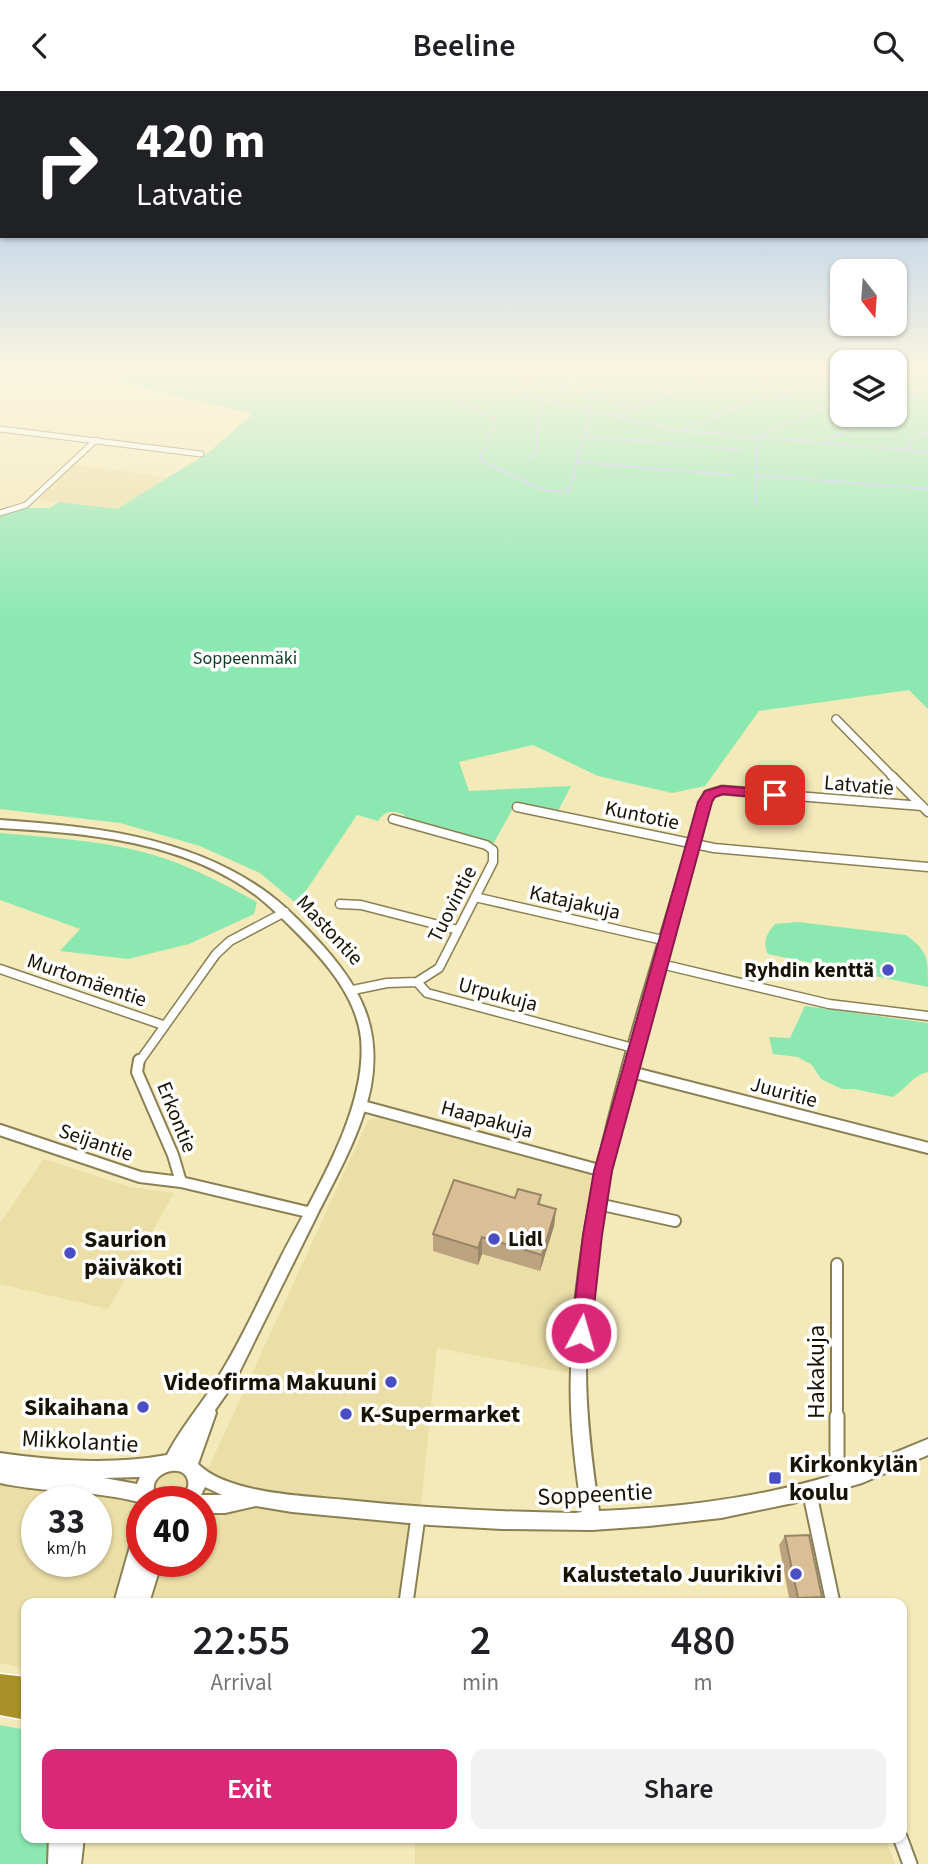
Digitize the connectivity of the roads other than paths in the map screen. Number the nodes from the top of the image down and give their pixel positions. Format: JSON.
{"nodes":[{"id":1,"x":81,"y":454,"type":"edge"},
{"id":2,"x":0,"y":513,"type":"edge"},
{"id":3,"x":836,"y":719,"type":"dead end"},
{"id":4,"x":709,"y":794,"type":"joint"},
{"id":5,"x":517,"y":807,"type":"dead end"},
{"id":6,"x":925,"y":809,"type":"edge"},
{"id":7,"x":393,"y":818,"type":"dead end"},
{"id":8,"x":0,"y":824,"type":"edge"},
{"id":9,"x":694,"y":844,"type":"junction"},
{"id":10,"x":928,"y":867,"type":"edge"},
{"id":11,"x":475,"y":897,"type":"junction"},
{"id":12,"x":340,"y":904,"type":"dead end"},
{"id":13,"x":285,"y":912,"type":"junction"},
{"id":14,"x":458,"y":930,"type":"junction"},
{"id":15,"x":667,"y":941,"type":"junction"},
{"id":16,"x":661,"y":964,"type":"junction"},
{"id":17,"x":0,"y":969,"type":"edge"},
{"id":18,"x":417,"y":982,"type":"junction"},
{"id":19,"x":353,"y":990,"type":"junction"},
{"id":20,"x":928,"y":1016,"type":"edge"},
{"id":21,"x":163,"y":1025,"type":"junction"},
{"id":22,"x":637,"y":1049,"type":"junction"},
{"id":23,"x":631,"y":1072,"type":"junction"},
{"id":24,"x":359,"y":1105,"type":"junction"},
{"id":25,"x":0,"y":1130,"type":"edge"},
{"id":26,"x":928,"y":1148,"type":"edge"},
{"id":27,"x":603,"y":1171,"type":"junction"},
{"id":28,"x":181,"y":1182,"type":"junction"},
{"id":29,"x":598,"y":1204,"type":"junction"},
{"id":30,"x":312,"y":1213,"type":"junction"},
{"id":31,"x":675,"y":1221,"type":"dead end"},
{"id":32,"x":837,"y":1264,"type":"dead end"},
{"id":33,"x":928,"y":1447,"type":"edge"},
{"id":34,"x":0,"y":1461,"type":"edge"},
{"id":35,"x":178,"y":1467,"type":"junction"},
{"id":36,"x":0,"y":1475,"type":"edge"},
{"id":37,"x":841,"y":1479,"type":"junction"},
{"id":38,"x":146,"y":1486,"type":"edge"},
{"id":39,"x":194,"y":1486,"type":"edge"},
{"id":40,"x":126,"y":1490,"type":"edge"},
{"id":41,"x":809,"y":1490,"type":"junction"},
{"id":42,"x":256,"y":1498,"type":"junction"},
{"id":43,"x":217,"y":1504,"type":"edge"},
{"id":44,"x":418,"y":1517,"type":"junction"},
{"id":45,"x":592,"y":1521,"type":"junction"},
{"id":46,"x":130,"y":1577,"type":"edge"},
{"id":47,"x":148,"y":1577,"type":"edge"},
{"id":48,"x":124,"y":1598,"type":"edge"},
{"id":49,"x":142,"y":1598,"type":"edge"},
{"id":50,"x":407,"y":1598,"type":"edge"},
{"id":51,"x":832,"y":1598,"type":"edge"},
{"id":52,"x":0,"y":1686,"type":"edge"},
{"id":53,"x":21,"y":1688,"type":"edge"},
{"id":54,"x":0,"y":1703,"type":"edge"},
{"id":55,"x":21,"y":1707,"type":"edge"},
{"id":56,"x":59,"y":1843,"type":"edge"},
{"id":57,"x":73,"y":1843,"type":"edge"},
{"id":58,"x":902,"y":1843,"type":"edge"},
{"id":59,"x":58,"y":1864,"type":"edge"},
{"id":60,"x":71,"y":1864,"type":"edge"},
{"id":61,"x":910,"y":1864,"type":"edge"}],
"edges":[{"from":1,"to":2,"type":"street"},
{"from":3,"to":6,"type":"street"},
{"from":4,"to":6,"type":"street","name":"Latvatie"},
{"from":4,"to":9,"type":"main road"},
{"from":5,"to":9,"type":"street","name":"Kuntotie"},
{"from":7,"to":11,"type":"street","name":"Tuovintie"},
{"from":8,"to":13,"type":"main road","name":"Mastontie"},
{"from":9,"to":10,"type":"street","name":"Kuntotie"},
{"from":9,"to":15,"type":"main road"},
{"from":11,"to":14,"type":"street","name":"Tuovintie"},
{"from":11,"to":15,"type":"street","name":"Katajakuja"},
{"from":12,"to":14,"type":"street"},
{"from":13,"to":19,"type":"main road","name":"Mastontie"},
{"from":13,"to":21,"type":"street","name":"Erkontie"},
{"from":14,"to":18,"type":"street","name":"Tuovintie"},
{"from":15,"to":16,"type":"main road"},
{"from":16,"to":20,"type":"street"},
{"from":16,"to":22,"type":"main road"},
{"from":17,"to":21,"type":"street","name":"Murtomäentie"},
{"from":18,"to":19,"type":"street"},
{"from":18,"to":22,"type":"street","name":"Urpukuja"},
{"from":19,"to":24,"type":"main road","name":"Mastontie"},
{"from":21,"to":28,"type":"street","name":"Erkontie"},
{"from":22,"to":23,"type":"main road"},
{"from":23,"to":26,"type":"street","name":"Juuritie"},
{"from":23,"to":27,"type":"main road"},
{"from":24,"to":27,"type":"street","name":"Haapakuja"},
{"from":24,"to":30,"type":"main road","name":"Mastontie"},
{"from":25,"to":28,"type":"street","name":"Seijantie"},
{"from":27,"to":29,"type":"main road"},
{"from":28,"to":30,"type":"street","name":"Erkontie"},
{"from":29,"to":31,"type":"street"},
{"from":29,"to":45,"type":"main road"},
{"from":30,"to":35,"type":"main road","name":"Mastontie"},
{"from":32,"to":37,"type":"street","name":"Hakakuja"},
{"from":33,"to":37,"type":"main road","name":"Soppeentie"},
{"from":34,"to":35,"type":"main road","name":"Mikkolantie"},
{"from":35,"to":38,"type":"main road"},
{"from":35,"to":39,"type":"main road","name":"Mastontie"},
{"from":35,"to":42,"type":"main road","name":"Soppeentie"},
{"from":36,"to":40,"type":"main road","name":"Mikkolantie"},
{"from":37,"to":41,"type":"main road","name":"Soppeentie"},
{"from":41,"to":45,"type":"main road","name":"Soppeentie"},
{"from":41,"to":51,"type":"street"},
{"from":42,"to":43,"type":"main road","name":"Soppeentie"},
{"from":42,"to":44,"type":"main road","name":"Soppeentie"},
{"from":44,"to":45,"type":"main road","name":"Soppeentie"},
{"from":44,"to":50,"type":"street"},
{"from":46,"to":48,"type":"main road"},
{"from":47,"to":49,"type":"main road"},
{"from":52,"to":53,"type":"highway"},
{"from":54,"to":55,"type":"highway"},
{"from":56,"to":59,"type":"main road"},
{"from":57,"to":60,"type":"main road"},
{"from":58,"to":61,"type":"street"}]}
